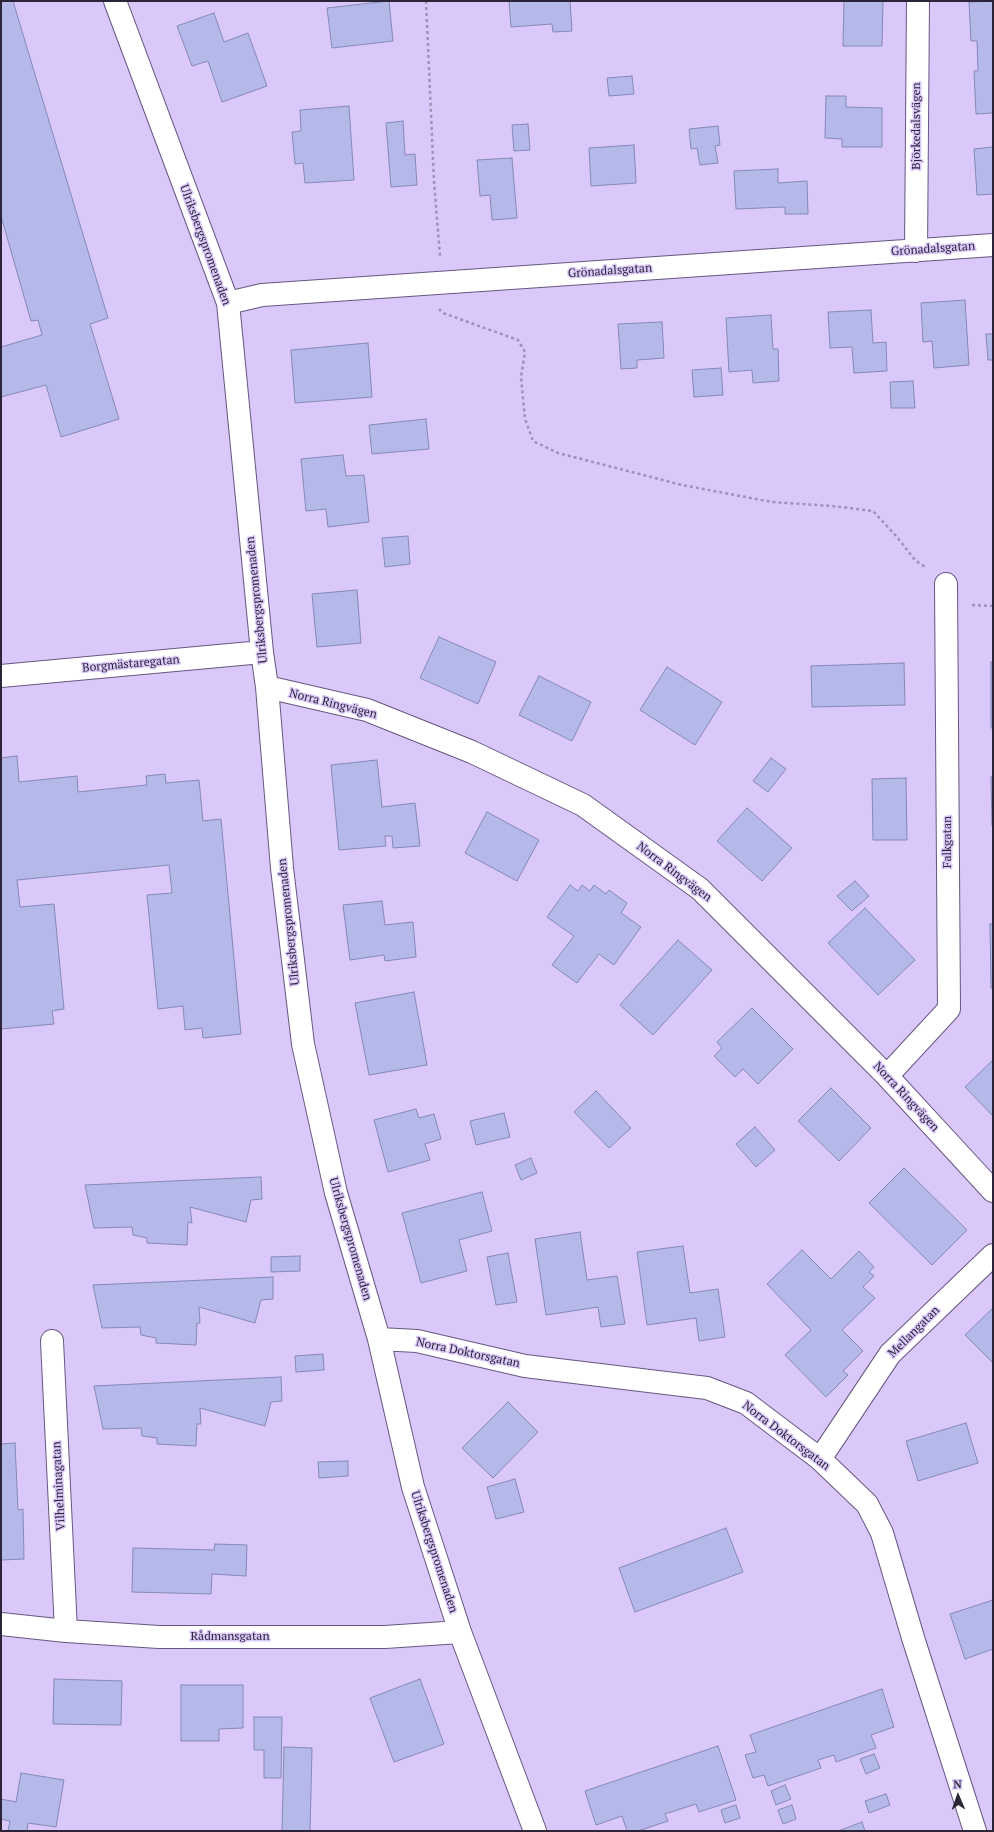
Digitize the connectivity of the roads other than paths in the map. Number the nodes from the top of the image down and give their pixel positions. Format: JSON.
{"nodes":[{"id":1,"x":115,"y":1,"type":"edge"},
{"id":2,"x":918,"y":1,"type":"edge"},
{"id":3,"x":993,"y":245,"type":"edge"},
{"id":4,"x":916,"y":251,"type":"junction"},
{"id":5,"x":228,"y":303,"type":"junction"},
{"id":6,"x":946,"y":584,"type":"road end"},
{"id":7,"x":262,"y":652,"type":"junction"},
{"id":8,"x":1,"y":676,"type":"edge"},
{"id":9,"x":267,"y":687,"type":"junction"},
{"id":10,"x":887,"y":1076,"type":"junction"},
{"id":11,"x":993,"y":1191,"type":"edge"},
{"id":12,"x":993,"y":1255,"type":"edge"},
{"id":13,"x":379,"y":1339,"type":"junction"},
{"id":14,"x":52,"y":1341,"type":"dead end"},
{"id":15,"x":820,"y":1459,"type":"junction"},
{"id":16,"x":1,"y":1624,"type":"edge"},
{"id":17,"x":66,"y":1631,"type":"junction"},
{"id":18,"x":460,"y":1632,"type":"junction"},
{"id":19,"x":535,"y":1831,"type":"edge"},
{"id":20,"x":975,"y":1831,"type":"edge"}],
"edges":[{"from":1,"to":5,"type":"street","name":"Ulriksbergspromenaden"},
{"from":2,"to":4,"type":"street","name":"Björkedalsvägen"},
{"from":3,"to":4,"type":"street","name":"Grönadalsgatan"},
{"from":4,"to":5,"type":"street","name":"Grönadalsgatan"},
{"from":5,"to":7,"type":"street","name":"Ulriksbergspromenaden"},
{"from":6,"to":10,"type":"street","name":"Falkgatan"},
{"from":7,"to":8,"type":"street","name":"Borgmästaregatan"},
{"from":7,"to":9,"type":"street","name":"Ulriksbergspromenaden"},
{"from":9,"to":10,"type":"street","name":"Norra Ringvägen"},
{"from":9,"to":13,"type":"street","name":"Ulriksbergspromenaden"},
{"from":10,"to":11,"type":"street","name":"Norra Ringvägen"},
{"from":12,"to":15,"type":"street","name":"Mellangatan"},
{"from":13,"to":15,"type":"street","name":"Norra Doktorsgatan"},
{"from":13,"to":18,"type":"street","name":"Ulriksbergspromenaden"},
{"from":14,"to":17,"type":"street","name":"Vilhelminagatan"},
{"from":15,"to":20,"type":"street","name":"Norra Doktorsgatan"},
{"from":16,"to":17,"type":"street","name":"Rådmansgatan"},
{"from":17,"to":18,"type":"street","name":"Rådmansgatan"},
{"from":18,"to":19,"type":"street","name":"Ulriksbergspromenaden"}]}
